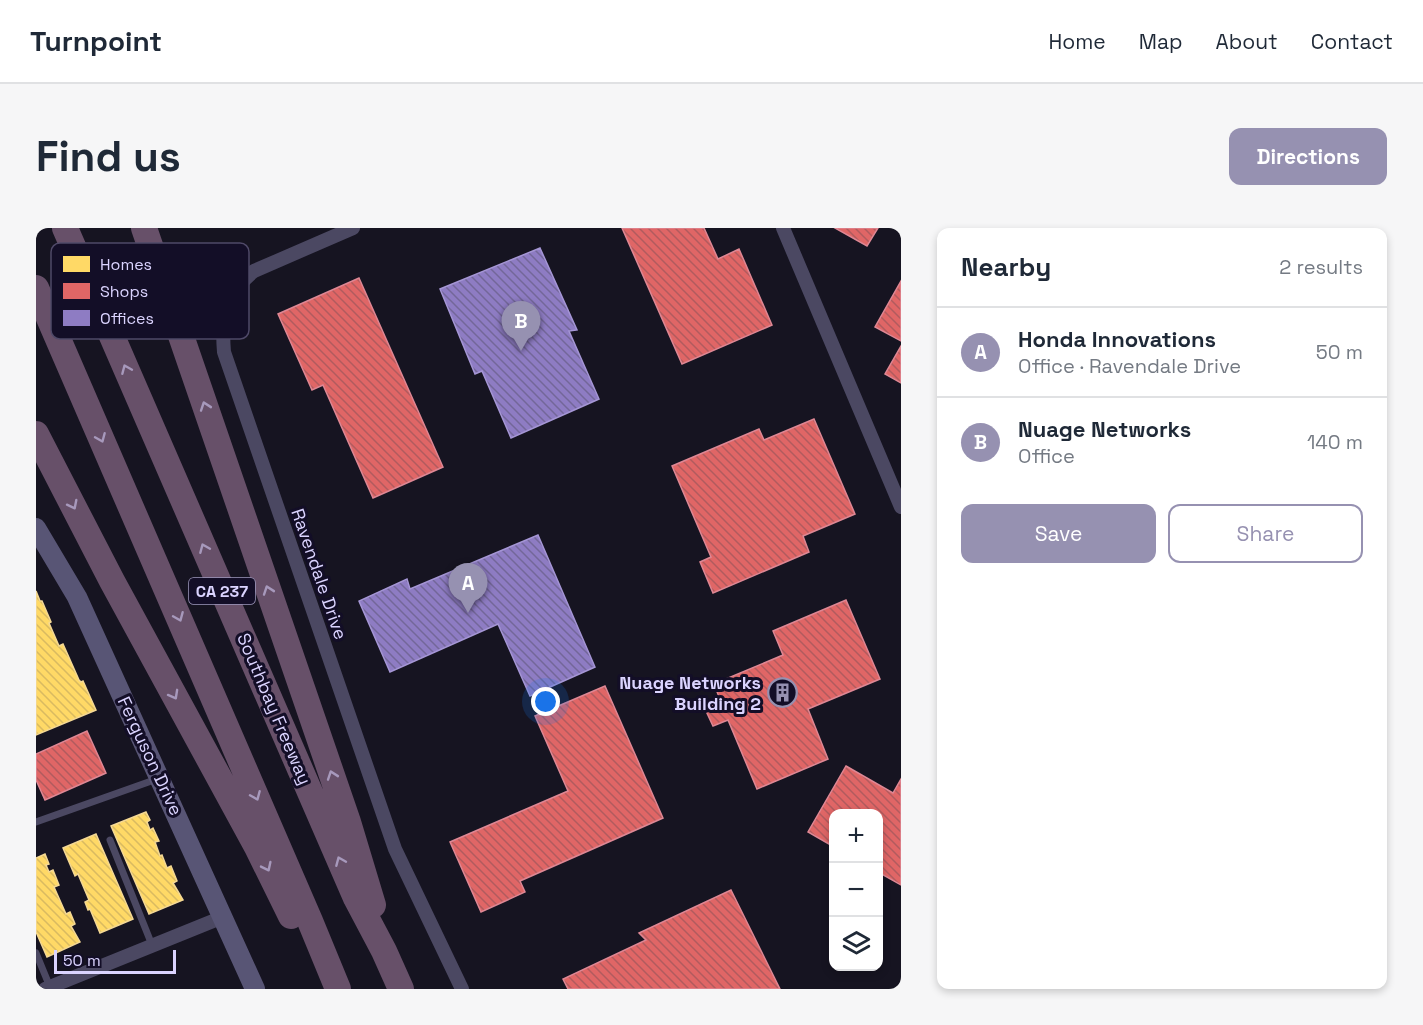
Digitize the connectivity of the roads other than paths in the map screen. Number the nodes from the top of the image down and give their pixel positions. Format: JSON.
{"nodes":[{"id":1,"x":65,"y":228,"type":"edge"},
{"id":2,"x":144,"y":228,"type":"edge"},
{"id":3,"x":353,"y":228,"type":"edge"},
{"id":4,"x":783,"y":228,"type":"edge"},
{"id":5,"x":72,"y":243,"type":"edge"},
{"id":6,"x":149,"y":243,"type":"edge"},
{"id":7,"x":249,"y":275,"type":"edge"},
{"id":8,"x":36,"y":288,"type":"edge"},
{"id":9,"x":51,"y":323,"type":"edge"},
{"id":10,"x":58,"y":339,"type":"edge"},
{"id":11,"x":113,"y":339,"type":"edge"},
{"id":12,"x":182,"y":339,"type":"edge"},
{"id":13,"x":223,"y":339,"type":"edge"},
{"id":14,"x":36,"y":434,"type":"edge"},
{"id":15,"x":901,"y":507,"type":"edge"},
{"id":16,"x":36,"y":528,"type":"edge"},
{"id":17,"x":160,"y":778,"type":"junction"},
{"id":18,"x":36,"y":822,"type":"edge"},
{"id":19,"x":110,"y":840,"type":"dead end"},
{"id":20,"x":223,"y":916,"type":"junction"},
{"id":21,"x":152,"y":945,"type":"junction"},
{"id":22,"x":384,"y":951,"type":"junction"},
{"id":23,"x":36,"y":953,"type":"edge"},
{"id":24,"x":47,"y":988,"type":"edge"},
{"id":25,"x":255,"y":989,"type":"edge"},
{"id":26,"x":334,"y":989,"type":"edge"},
{"id":27,"x":338,"y":989,"type":"edge"},
{"id":28,"x":401,"y":989,"type":"edge"},
{"id":29,"x":462,"y":989,"type":"edge"}],
"edges":[{"from":5,"to":1,"type":"highway","name":"Southbay Freeway","number":"CA 237","one_way":true},
{"from":6,"to":2,"type":"highway","one_way":true},
{"from":3,"to":7,"type":"street","name":"Ravendale Drive"},
{"from":4,"to":15,"type":"street"},
{"from":8,"to":9,"type":"highway","number":"CA 237","one_way":true},
{"from":10,"to":27,"type":"highway","number":"CA 237","one_way":true},
{"from":22,"to":11,"type":"highway","name":"Southbay Freeway","number":"CA 237","one_way":true},
{"from":22,"to":12,"type":"highway","one_way":true},
{"from":13,"to":29,"type":"street","name":"Ravendale Drive"},
{"from":14,"to":26,"type":"highway","one_way":true},
{"from":16,"to":17,"type":"street","name":"Ferguson Drive"},
{"from":17,"to":18,"type":"lane"},
{"from":17,"to":20,"type":"street","name":"Ferguson Drive"},
{"from":19,"to":21,"type":"lane"},
{"from":20,"to":21,"type":"street"},
{"from":20,"to":25,"type":"street","name":"Ferguson Drive"},
{"from":21,"to":24,"type":"street"},
{"from":22,"to":28,"type":"highway","name":"Southbay Freeway","number":"CA 237"},
{"from":23,"to":24,"type":"lane"}]}
